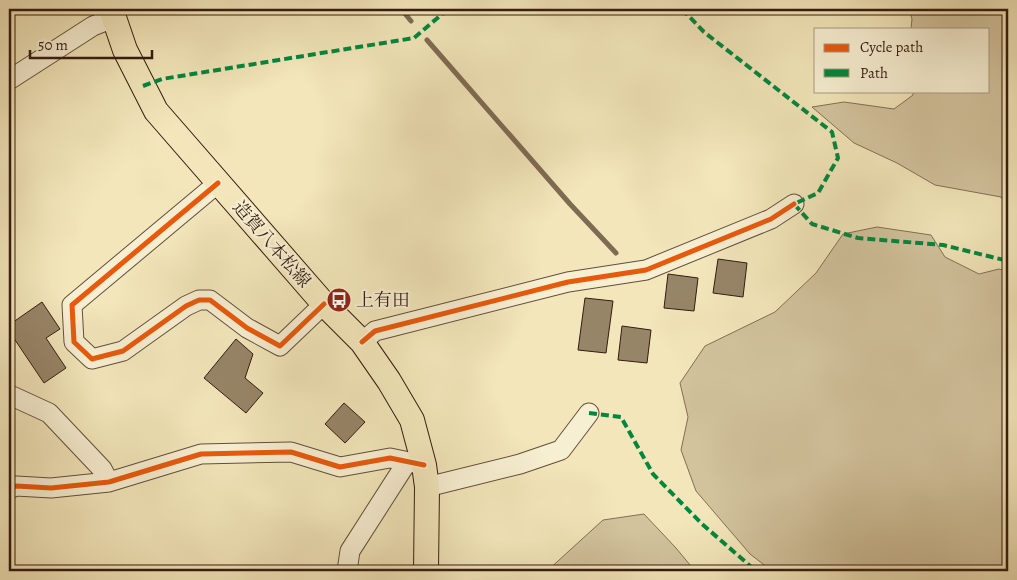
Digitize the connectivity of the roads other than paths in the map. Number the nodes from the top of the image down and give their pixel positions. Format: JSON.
{"nodes":[{"id":1,"x":112,"y":13,"type":"edge"},
{"id":2,"x":9,"y":80,"type":"edge"},
{"id":3,"x":218,"y":183,"type":"junction"},
{"id":4,"x":794,"y":204,"type":"dead end"},
{"id":5,"x":324,"y":304,"type":"junction"},
{"id":6,"x":362,"y":342,"type":"junction"},
{"id":7,"x":9,"y":398,"type":"edge"},
{"id":8,"x":589,"y":413,"type":"dead end"},
{"id":9,"x":419,"y":471,"type":"junction"},
{"id":10,"x":109,"y":482,"type":"junction"},
{"id":11,"x":9,"y":489,"type":"edge"},
{"id":12,"x":347,"y":571,"type":"edge"},
{"id":13,"x":426,"y":571,"type":"edge"}],
"edges":[{"from":1,"to":2,"type":"street"},
{"from":1,"to":3,"type":"main road","name":"造賀八本松線"},
{"from":3,"to":5,"type":"main road","name":"造賀八本松線"},
{"from":3,"to":5,"type":"street"},
{"from":4,"to":6,"type":"street"},
{"from":5,"to":6,"type":"main road","name":"造賀八本松線"},
{"from":6,"to":9,"type":"main road","name":"造賀八本松線"},
{"from":7,"to":10,"type":"street"},
{"from":8,"to":9,"type":"street"},
{"from":9,"to":10,"type":"street"},
{"from":9,"to":12,"type":"street"},
{"from":9,"to":13,"type":"main road","name":"造賀八本松線"},
{"from":10,"to":11,"type":"street"}]}
